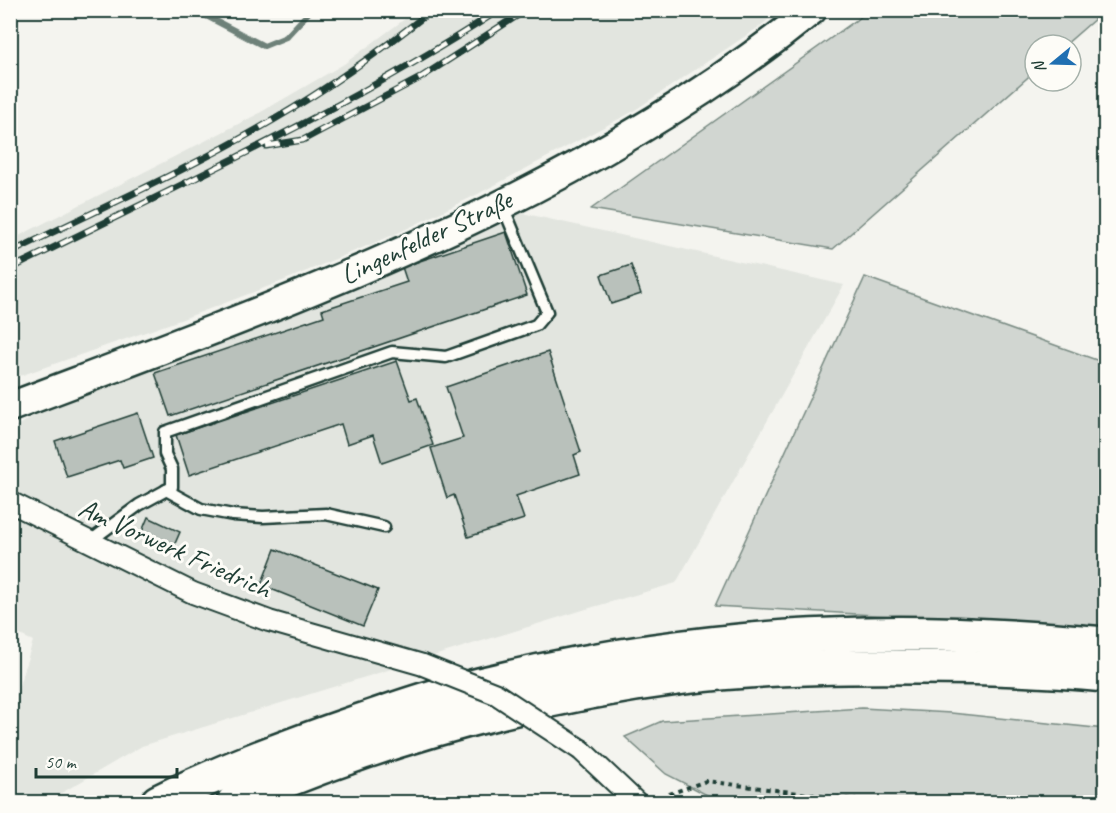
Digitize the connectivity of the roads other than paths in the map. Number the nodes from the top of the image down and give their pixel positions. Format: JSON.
{"nodes":[{"id":1,"x":812,"y":10,"type":"edge"},
{"id":2,"x":502,"y":203,"type":"junction"},
{"id":3,"x":10,"y":407,"type":"edge"},
{"id":4,"x":166,"y":490,"type":"junction"},
{"id":5,"x":10,"y":502,"type":"edge"},
{"id":6,"x":384,"y":527,"type":"dead end"},
{"id":7,"x":89,"y":542,"type":"junction"},
{"id":8,"x":1106,"y":644,"type":"edge"},
{"id":9,"x":1106,"y":675,"type":"edge"},
{"id":10,"x":158,"y":802,"type":"edge"},
{"id":11,"x":234,"y":802,"type":"edge"},
{"id":12,"x":636,"y":802,"type":"edge"}],
"edges":[{"from":1,"to":2,"type":"main road","name":"Lingenfelder Straße"},
{"from":2,"to":3,"type":"main road","name":"Lingenfelder Straße"},
{"from":2,"to":4,"type":"lane"},
{"from":4,"to":6,"type":"lane"},
{"from":4,"to":7,"type":"lane"},
{"from":5,"to":7,"type":"street","name":"Am Vorwerk Friedrich"},
{"from":7,"to":12,"type":"street","name":"Am Vorwerk Friedrich","bridge":true},
{"from":8,"to":10,"type":"highway"},
{"from":9,"to":11,"type":"highway"}]}
